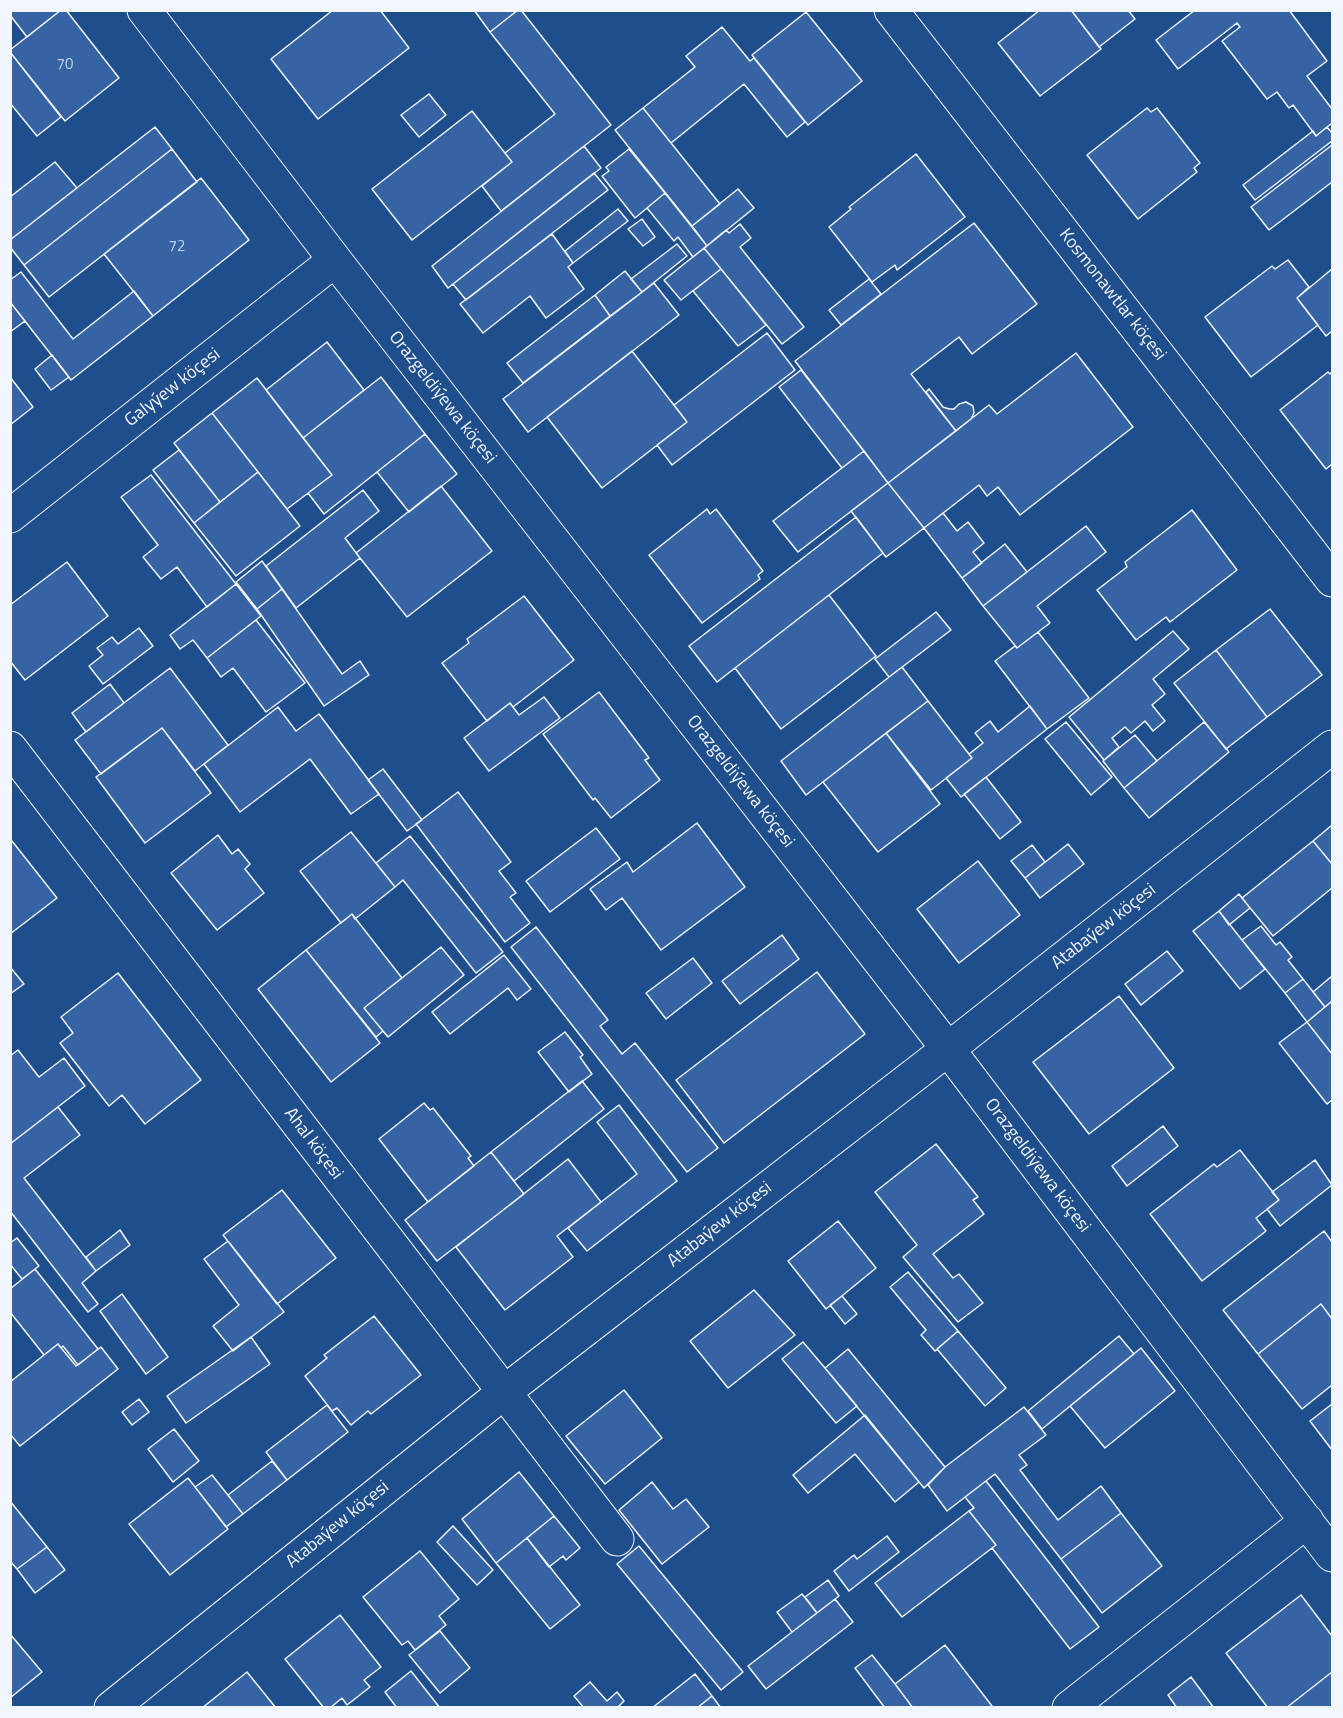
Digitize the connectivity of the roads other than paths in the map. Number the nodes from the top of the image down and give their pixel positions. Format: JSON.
{"nodes":[{"id":1,"x":144,"y":10,"type":"edge"},
{"id":2,"x":891,"y":10,"type":"edge"},
{"id":3,"x":335,"y":260,"type":"junction"},
{"id":4,"x":10,"y":516,"type":"edge"},
{"id":5,"x":1332,"y":580,"type":"edge"},
{"id":6,"x":1332,"y":747,"type":"edge"},
{"id":7,"x":10,"y":748,"type":"edge"},
{"id":8,"x":948,"y":1049,"type":"junction"},
{"id":9,"x":504,"y":1393,"type":"junction"},
{"id":10,"x":1306,"y":1521,"type":"junction"},
{"id":11,"x":616,"y":1539,"type":"dead end"},
{"id":12,"x":1332,"y":1556,"type":"edge"},
{"id":13,"x":111,"y":1707,"type":"edge"},
{"id":14,"x":1069,"y":1707,"type":"edge"}],
"edges":[{"from":1,"to":3,"type":"street","name":"Orazgeldiýewa köçesi"},
{"from":2,"to":5,"type":"street","name":"Kosmonawtlar köçesi"},
{"from":3,"to":4,"type":"street","name":"Galyýew köçesi"},
{"from":3,"to":8,"type":"street","name":"Orazgeldiýewa köçesi"},
{"from":6,"to":8,"type":"street","name":"Atabaýew köçesi"},
{"from":7,"to":9,"type":"street","name":"Ahal köçesi"},
{"from":8,"to":9,"type":"street","name":"Atabaýew köçesi"},
{"from":8,"to":10,"type":"street","name":"Orazgeldiýewa köçesi"},
{"from":9,"to":11,"type":"street","name":"Ahal köçesi"},
{"from":9,"to":13,"type":"street","name":"Atabaýew köçesi"},
{"from":10,"to":12,"type":"street","name":"Orazgeldiýewa köçesi"},
{"from":10,"to":14,"type":"street"}]}
